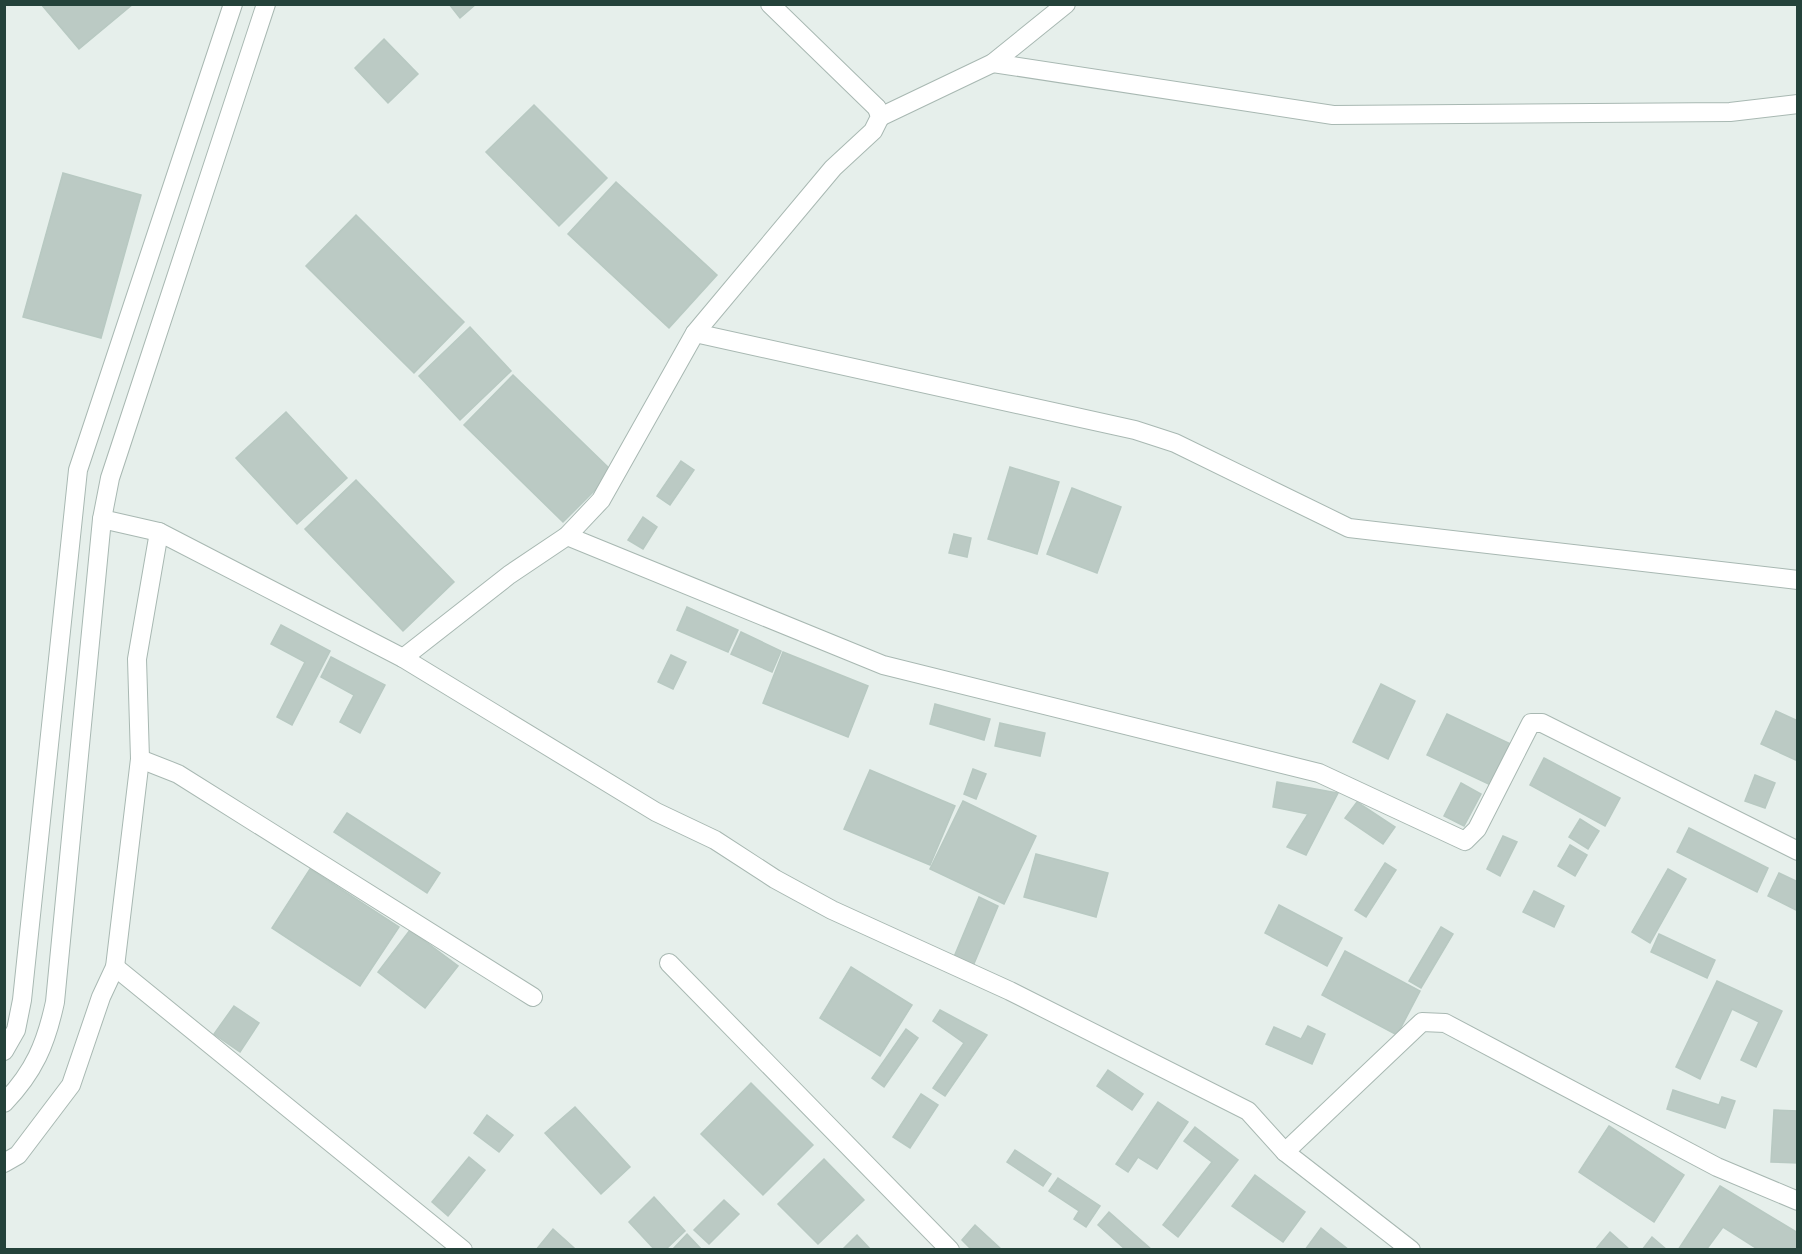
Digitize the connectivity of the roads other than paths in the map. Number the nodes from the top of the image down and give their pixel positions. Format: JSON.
{"nodes":[{"id":1,"x":266,"y":4,"type":"edge"},
{"id":2,"x":770,"y":4,"type":"edge"},
{"id":3,"x":1066,"y":4,"type":"edge"},
{"id":4,"x":230,"y":5,"type":"edge"},
{"id":5,"x":993,"y":63,"type":"junction"},
{"id":6,"x":1797,"y":104,"type":"edge"},
{"id":7,"x":879,"y":112,"type":"junction"},
{"id":8,"x":695,"y":333,"type":"junction"},
{"id":9,"x":102,"y":519,"type":"junction"},
{"id":10,"x":159,"y":532,"type":"junction"},
{"id":11,"x":567,"y":536,"type":"junction"},
{"id":12,"x":1797,"y":580,"type":"edge"},
{"id":13,"x":402,"y":658,"type":"junction"},
{"id":14,"x":140,"y":759,"type":"junction"},
{"id":15,"x":1797,"y":851,"type":"edge"},
{"id":16,"x":669,"y":963,"type":"dead end"},
{"id":17,"x":115,"y":967,"type":"junction"},
{"id":18,"x":532,"y":997,"type":"dead end"},
{"id":19,"x":4,"y":1051,"type":"edge"},
{"id":20,"x":4,"y":1103,"type":"edge"},
{"id":21,"x":1285,"y":1152,"type":"junction"},
{"id":22,"x":4,"y":1163,"type":"edge"},
{"id":23,"x":1797,"y":1201,"type":"edge"},
{"id":24,"x":463,"y":1250,"type":"edge"},
{"id":25,"x":950,"y":1250,"type":"edge"},
{"id":26,"x":1411,"y":1250,"type":"edge"}],
"edges":[{"from":1,"to":9,"type":"street"},
{"from":2,"to":7,"type":"street"},
{"from":3,"to":5,"type":"street"},
{"from":4,"to":19,"type":"street"},
{"from":5,"to":6,"type":"street"},
{"from":5,"to":7,"type":"street"},
{"from":7,"to":8,"type":"street"},
{"from":8,"to":11,"type":"street"},
{"from":8,"to":12,"type":"street"},
{"from":9,"to":10,"type":"street"},
{"from":9,"to":20,"type":"street"},
{"from":10,"to":13,"type":"street"},
{"from":10,"to":14,"type":"street"},
{"from":11,"to":13,"type":"street"},
{"from":11,"to":15,"type":"street"},
{"from":13,"to":21,"type":"street"},
{"from":14,"to":17,"type":"street"},
{"from":14,"to":18,"type":"street"},
{"from":16,"to":25,"type":"street"},
{"from":17,"to":22,"type":"street"},
{"from":17,"to":24,"type":"street"},
{"from":21,"to":23,"type":"street"},
{"from":21,"to":26,"type":"street"}]}
